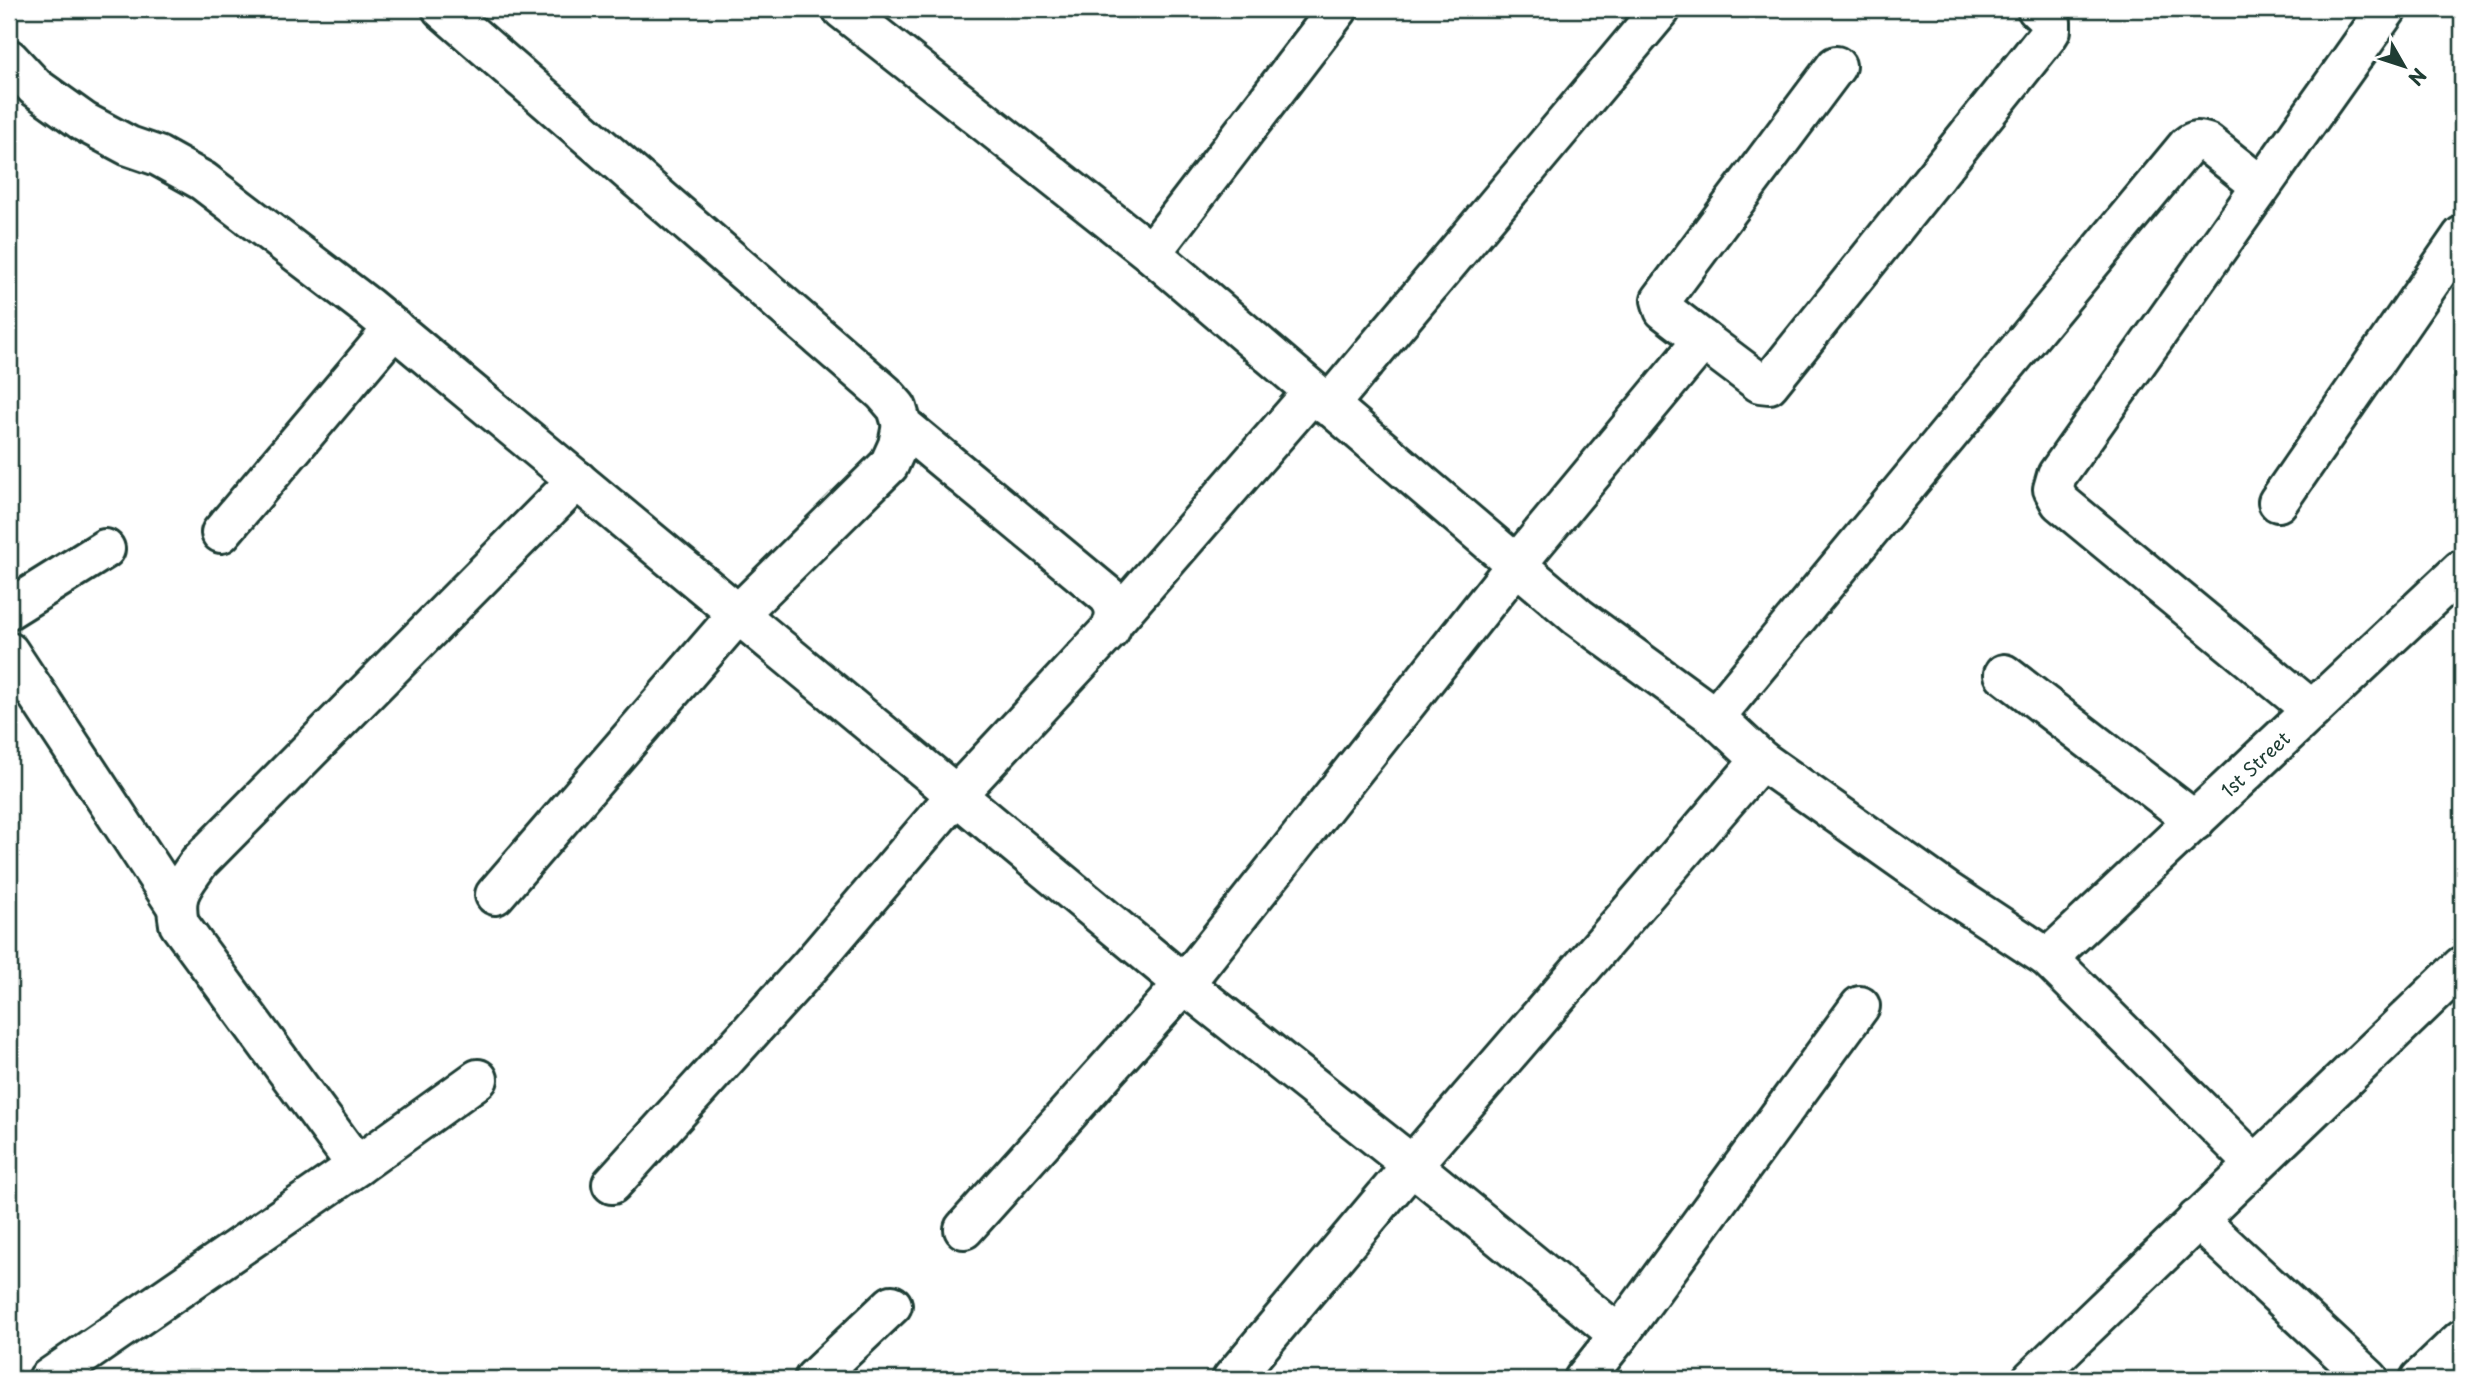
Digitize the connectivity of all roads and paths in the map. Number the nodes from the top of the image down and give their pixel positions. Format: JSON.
{"nodes":[{"id":1,"x":442,"y":9,"type":"edge"},
{"id":2,"x":842,"y":9,"type":"edge"},
{"id":3,"x":1661,"y":9,"type":"edge"},
{"id":4,"x":2387,"y":9,"type":"edge"},
{"id":5,"x":2050,"y":13,"type":"edge"},
{"id":6,"x":1318,"y":16,"type":"edge"},
{"id":7,"x":9,"y":59,"type":"edge"},
{"id":8,"x":1836,"y":66,"type":"dead end"},
{"id":9,"x":2262,"y":186,"type":"junction"},
{"id":10,"x":2462,"y":236,"type":"edge"},
{"id":11,"x":1151,"y":253,"type":"junction"},
{"id":12,"x":394,"y":328,"type":"junction"},
{"id":13,"x":1703,"y":340,"type":"junction"},
{"id":14,"x":1320,"y":399,"type":"junction"},
{"id":15,"x":902,"y":425,"type":"junction"},
{"id":16,"x":577,"y":480,"type":"junction"},
{"id":17,"x":2278,"y":502,"type":"dead end"},
{"id":18,"x":221,"y":533,"type":"dead end"},
{"id":19,"x":105,"y":549,"type":"dead end"},
{"id":20,"x":1517,"y":565,"type":"junction"},
{"id":21,"x":2462,"y":569,"type":"edge"},
{"id":22,"x":9,"y":610,"type":"edge"},
{"id":23,"x":738,"y":614,"type":"junction"},
{"id":24,"x":1115,"y":620,"type":"junction"},
{"id":25,"x":9,"y":652,"type":"edge"},
{"id":26,"x":2004,"y":674,"type":"dead end"},
{"id":27,"x":2312,"y":710,"type":"junction"},
{"id":28,"x":1715,"y":718,"type":"junction"},
{"id":29,"x":1761,"y":760,"type":"junction"},
{"id":30,"x":956,"y":794,"type":"junction"},
{"id":31,"x":2194,"y":821,"type":"junction"},
{"id":32,"x":495,"y":895,"type":"dead end"},
{"id":33,"x":175,"y":904,"type":"junction"},
{"id":34,"x":2048,"y":958,"type":"junction"},
{"id":35,"x":2462,"y":966,"type":"edge"},
{"id":36,"x":1184,"y":984,"type":"junction"},
{"id":37,"x":1860,"y":1006,"type":"dead end"},
{"id":38,"x":478,"y":1079,"type":"dead end"},
{"id":39,"x":2255,"y":1164,"type":"junction"},
{"id":40,"x":1412,"y":1165,"type":"junction"},
{"id":41,"x":357,"y":1166,"type":"junction"},
{"id":42,"x":612,"y":1184,"type":"dead end"},
{"id":43,"x":2197,"y":1219,"type":"junction"},
{"id":44,"x":964,"y":1229,"type":"dead end"},
{"id":45,"x":892,"y":1305,"type":"dead end"},
{"id":46,"x":1619,"y":1335,"type":"junction"},
{"id":47,"x":2462,"y":1339,"type":"edge"},
{"id":48,"x":48,"y":1379,"type":"edge"},
{"id":49,"x":814,"y":1379,"type":"edge"},
{"id":50,"x":1232,"y":1379,"type":"edge"},
{"id":51,"x":1584,"y":1379,"type":"edge"},
{"id":52,"x":2032,"y":1379,"type":"edge"},
{"id":53,"x":2369,"y":1379,"type":"edge"},
{"id":54,"x":2420,"y":1379,"type":"edge"}],
"edges":[{"from":1,"to":15,"type":"street"},
{"from":2,"to":11,"type":"street"},
{"from":3,"to":14,"type":"street"},
{"from":4,"to":9,"type":"street"},
{"from":5,"to":13,"type":"street"},
{"from":6,"to":11,"type":"street"},
{"from":7,"to":12,"type":"street"},
{"from":8,"to":13,"type":"street"},
{"from":9,"to":27,"type":"street"},
{"from":9,"to":28,"type":"street"},
{"from":10,"to":17,"type":"street"},
{"from":11,"to":14,"type":"street"},
{"from":12,"to":16,"type":"street"},
{"from":12,"to":18,"type":"street"},
{"from":13,"to":20,"type":"street"},
{"from":14,"to":20,"type":"street"},
{"from":14,"to":24,"type":"street"},
{"from":15,"to":23,"type":"street"},
{"from":15,"to":24,"type":"street"},
{"from":16,"to":23,"type":"street"},
{"from":16,"to":33,"type":"street"},
{"from":19,"to":22,"type":"street"},
{"from":20,"to":28,"type":"street"},
{"from":20,"to":36,"type":"street"},
{"from":21,"to":27,"type":"street","name":"1st Street"},
{"from":23,"to":30,"type":"street"},
{"from":23,"to":32,"type":"street"},
{"from":24,"to":30,"type":"street"},
{"from":25,"to":33,"type":"street"},
{"from":26,"to":31,"type":"street"},
{"from":27,"to":31,"type":"street","name":"1st Street"},
{"from":28,"to":29,"type":"street"},
{"from":29,"to":34,"type":"street"},
{"from":29,"to":40,"type":"street"},
{"from":30,"to":36,"type":"street"},
{"from":30,"to":42,"type":"street"},
{"from":31,"to":34,"type":"street","name":"1st Street"},
{"from":33,"to":41,"type":"street"},
{"from":34,"to":39,"type":"street"},
{"from":35,"to":39,"type":"street"},
{"from":36,"to":40,"type":"street"},
{"from":36,"to":44,"type":"street"},
{"from":37,"to":46,"type":"street"},
{"from":38,"to":41,"type":"street"},
{"from":39,"to":43,"type":"street"},
{"from":40,"to":46,"type":"street"},
{"from":40,"to":50,"type":"street"},
{"from":41,"to":48,"type":"street"},
{"from":43,"to":52,"type":"street"},
{"from":43,"to":53,"type":"street"},
{"from":45,"to":49,"type":"street"},
{"from":46,"to":51,"type":"street"},
{"from":47,"to":54,"type":"street"}]}
